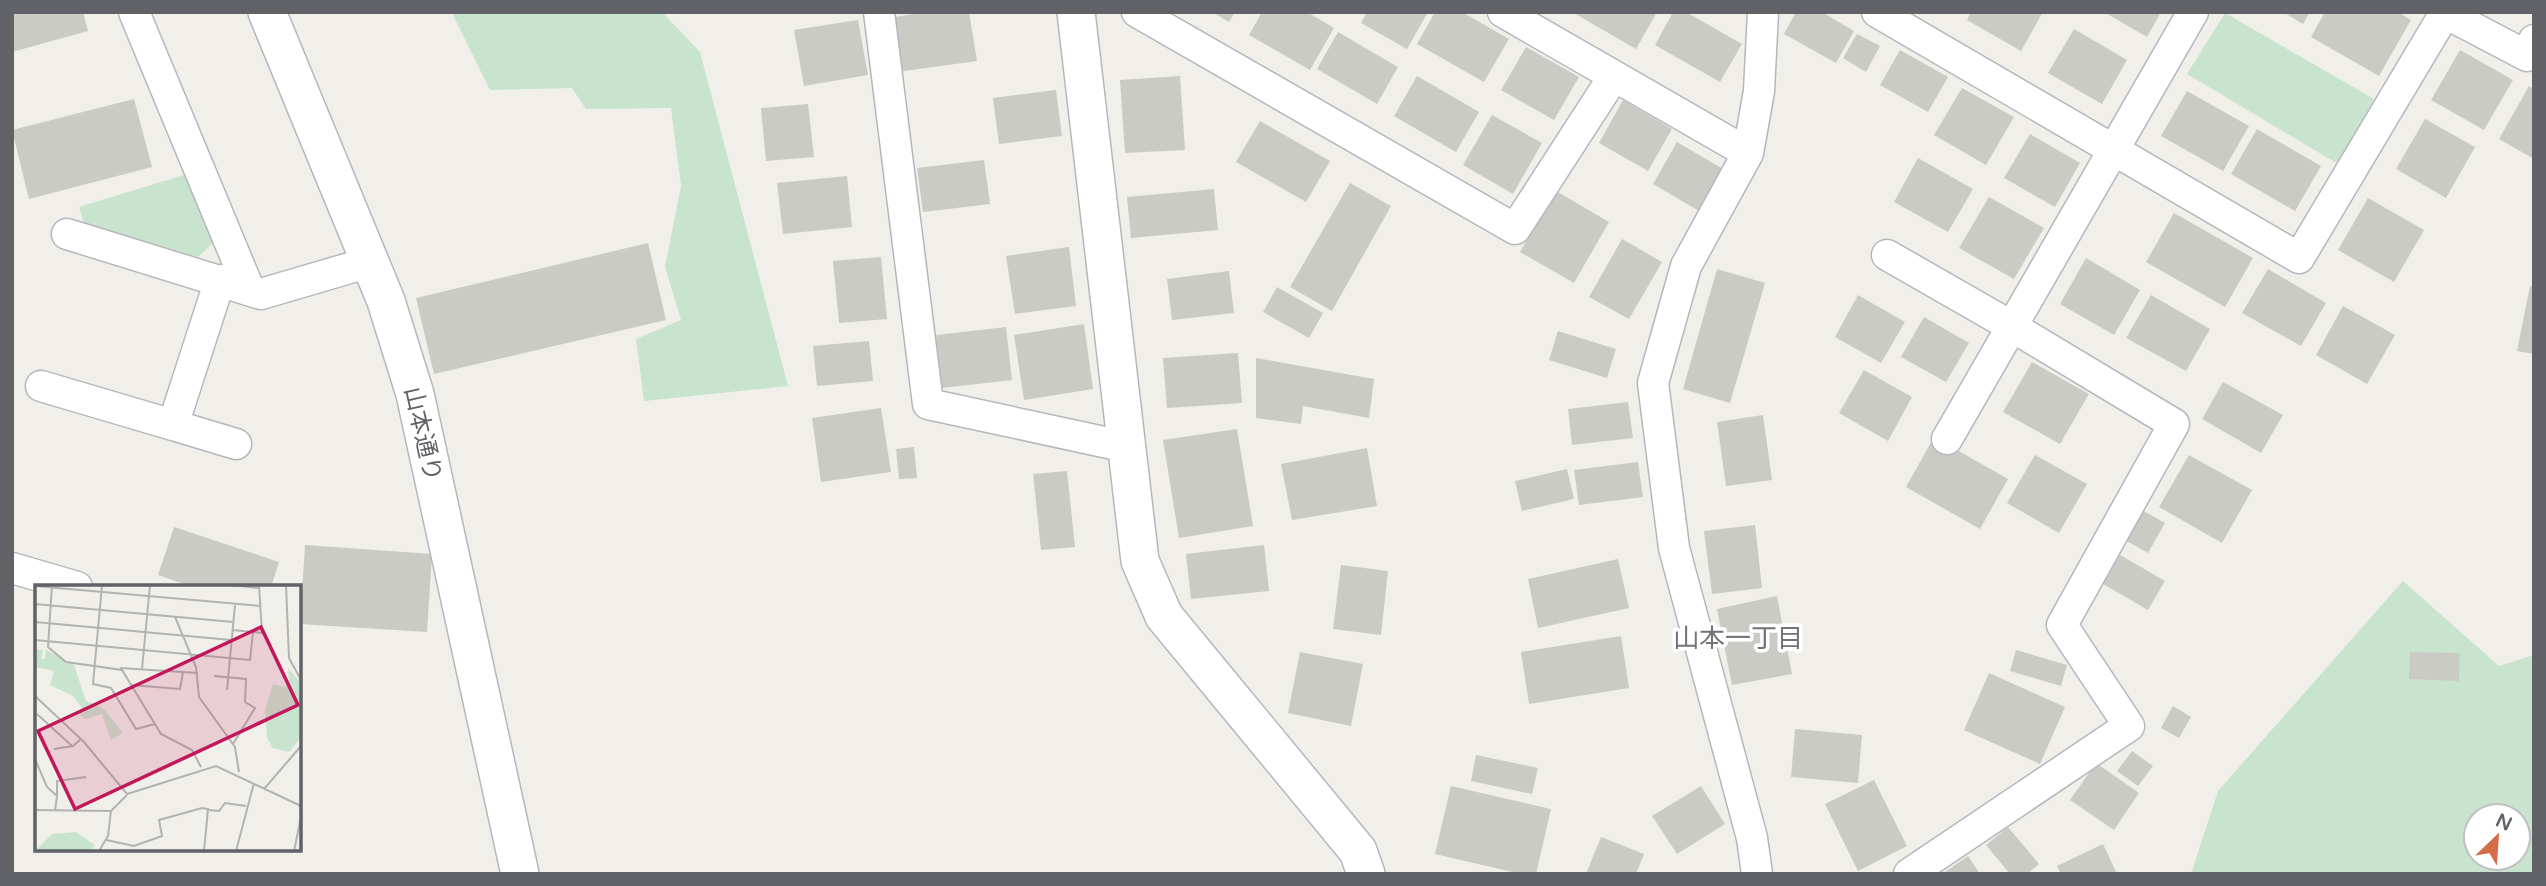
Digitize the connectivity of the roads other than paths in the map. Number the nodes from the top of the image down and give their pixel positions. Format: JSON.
{"nodes":[{"id":1,"x":134,"y":12,"type":"edge"},
{"id":2,"x":267,"y":12,"type":"edge"},
{"id":3,"x":879,"y":12,"type":"edge"},
{"id":4,"x":1076,"y":12,"type":"edge"},
{"id":5,"x":1136,"y":12,"type":"edge"},
{"id":6,"x":1503,"y":12,"type":"edge"},
{"id":7,"x":1763,"y":12,"type":"edge"},
{"id":8,"x":1877,"y":12,"type":"edge"},
{"id":9,"x":2193,"y":12,"type":"edge"},
{"id":10,"x":2444,"y":12,"type":"edge"},
{"id":11,"x":2534,"y":40,"type":"edge"},
{"id":12,"x":1614,"y":76,"type":"junction"},
{"id":13,"x":2112,"y":150,"type":"junction"},
{"id":14,"x":1748,"y":153,"type":"junction"},
{"id":15,"x":67,"y":234,"type":"dead end"},
{"id":16,"x":1887,"y":256,"type":"dead end"},
{"id":17,"x":370,"y":262,"type":"junction"},
{"id":18,"x":220,"y":280,"type":"junction"},
{"id":19,"x":249,"y":289,"type":"junction"},
{"id":20,"x":2011,"y":326,"type":"junction"},
{"id":21,"x":41,"y":386,"type":"dead end"},
{"id":22,"x":173,"y":425,"type":"junction"},
{"id":23,"x":1947,"y":439,"type":"dead end"},
{"id":24,"x":236,"y":444,"type":"dead end"},
{"id":25,"x":1126,"y":447,"type":"junction"},
{"id":26,"x":12,"y":568,"type":"edge"},
{"id":27,"x":70,"y":585,"type":"edge"},
{"id":28,"x":520,"y":874,"type":"edge"},
{"id":29,"x":1366,"y":874,"type":"edge"},
{"id":30,"x":1757,"y":874,"type":"edge"},
{"id":31,"x":1909,"y":874,"type":"edge"}],
"edges":[{"from":1,"to":19,"type":"street"},
{"from":2,"to":17,"type":"street","name":"山本通り"},
{"from":3,"to":25,"type":"street"},
{"from":4,"to":25,"type":"street"},
{"from":5,"to":12,"type":"street"},
{"from":6,"to":12,"type":"street"},
{"from":7,"to":14,"type":"street"},
{"from":8,"to":13,"type":"street"},
{"from":9,"to":13,"type":"street"},
{"from":10,"to":11,"type":"street"},
{"from":10,"to":13,"type":"street"},
{"from":12,"to":14,"type":"street"},
{"from":13,"to":20,"type":"street"},
{"from":14,"to":30,"type":"street"},
{"from":15,"to":18,"type":"street"},
{"from":16,"to":20,"type":"street"},
{"from":17,"to":19,"type":"street"},
{"from":17,"to":28,"type":"street","name":"山本通り"},
{"from":18,"to":19,"type":"street"},
{"from":18,"to":22,"type":"street"},
{"from":20,"to":23,"type":"street"},
{"from":20,"to":31,"type":"street"},
{"from":21,"to":22,"type":"street"},
{"from":22,"to":24,"type":"street"},
{"from":25,"to":29,"type":"street"},
{"from":26,"to":27,"type":"street"}]}
